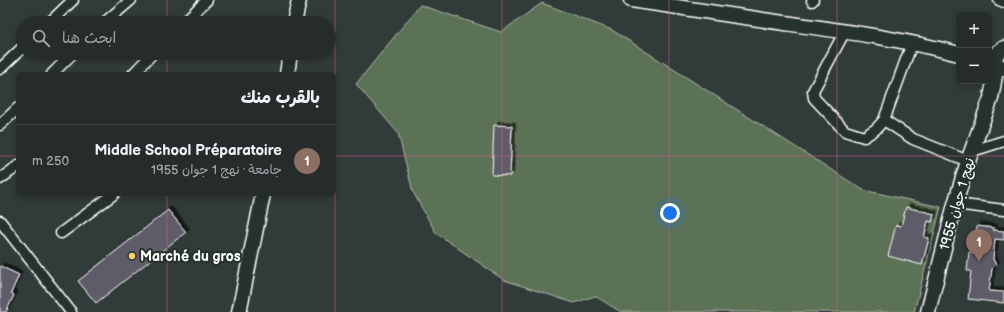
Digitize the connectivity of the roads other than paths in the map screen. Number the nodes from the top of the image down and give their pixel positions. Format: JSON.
{"nodes":[{"id":1,"x":73,"y":0,"type":"edge"},
{"id":2,"x":131,"y":0,"type":"edge"},
{"id":3,"x":208,"y":0,"type":"edge"},
{"id":4,"x":293,"y":0,"type":"edge"},
{"id":5,"x":299,"y":0,"type":"edge"},
{"id":6,"x":631,"y":0,"type":"edge"},
{"id":7,"x":999,"y":0,"type":"edge"},
{"id":8,"x":1004,"y":2,"type":"edge"},
{"id":9,"x":693,"y":5,"type":"edge"},
{"id":10,"x":56,"y":16,"type":"edge"},
{"id":11,"x":112,"y":16,"type":"edge"},
{"id":12,"x":191,"y":16,"type":"edge"},
{"id":13,"x":294,"y":16,"type":"edge"},
{"id":14,"x":295,"y":16,"type":"edge"},
{"id":15,"x":845,"y":31,"type":"junction"},
{"id":16,"x":912,"y":43,"type":"junction"},
{"id":17,"x":937,"y":48,"type":"junction"},
{"id":18,"x":956,"y":50,"type":"edge"},
{"id":19,"x":956,"y":53,"type":"edge"},
{"id":20,"x":16,"y":54,"type":"edge"},
{"id":21,"x":999,"y":58,"type":"edge"},
{"id":22,"x":66,"y":60,"type":"edge"},
{"id":23,"x":146,"y":60,"type":"edge"},
{"id":24,"x":289,"y":60,"type":"edge"},
{"id":25,"x":0,"y":69,"type":"edge"},
{"id":26,"x":54,"y":72,"type":"edge"},
{"id":27,"x":135,"y":72,"type":"edge"},
{"id":28,"x":287,"y":72,"type":"edge"},
{"id":29,"x":16,"y":110,"type":"edge"},
{"id":30,"x":884,"y":120,"type":"junction"},
{"id":31,"x":0,"y":125,"type":"edge"},
{"id":32,"x":1004,"y":141,"type":"edge"},
{"id":33,"x":970,"y":156,"type":"junction"},
{"id":34,"x":16,"y":167,"type":"edge"},
{"id":35,"x":0,"y":179,"type":"edge"},
{"id":36,"x":111,"y":196,"type":"edge"},
{"id":37,"x":263,"y":196,"type":"edge"},
{"id":38,"x":955,"y":204,"type":"junction"},
{"id":39,"x":1004,"y":210,"type":"edge"},
{"id":40,"x":0,"y":221,"type":"edge"},
{"id":41,"x":60,"y":233,"type":"dead end"},
{"id":42,"x":72,"y":312,"type":"edge"},
{"id":43,"x":239,"y":312,"type":"edge"},
{"id":44,"x":928,"y":312,"type":"edge"}],
"edges":[{"from":1,"to":10,"type":"street"},
{"from":2,"to":11,"type":"street"},
{"from":3,"to":12,"type":"street"},
{"from":4,"to":13,"type":"main road"},
{"from":5,"to":14,"type":"main road"},
{"from":6,"to":9,"type":"main road"},
{"from":7,"to":8,"type":"street"},
{"from":9,"to":15,"type":"main road"},
{"from":15,"to":16,"type":"main road"},
{"from":15,"to":30,"type":"street"},
{"from":16,"to":17,"type":"main road"},
{"from":16,"to":30,"type":"street"},
{"from":17,"to":18,"type":"main road"},
{"from":17,"to":19,"type":"main road"},
{"from":20,"to":25,"type":"street"},
{"from":21,"to":33,"type":"main road","name":"نهج 1 جوان 1955"},
{"from":22,"to":26,"type":"street"},
{"from":23,"to":27,"type":"street"},
{"from":24,"to":28,"type":"main road"},
{"from":29,"to":31,"type":"street"},
{"from":30,"to":33,"type":"street"},
{"from":32,"to":33,"type":"street"},
{"from":33,"to":38,"type":"main road","name":"نهج 1 جوان 1955"},
{"from":34,"to":35,"type":"street"},
{"from":36,"to":41,"type":"street"},
{"from":37,"to":43,"type":"main road"},
{"from":38,"to":39,"type":"street"},
{"from":38,"to":44,"type":"main road","name":"نهج 1 جوان 1955"},
{"from":40,"to":42,"type":"street"}]}
